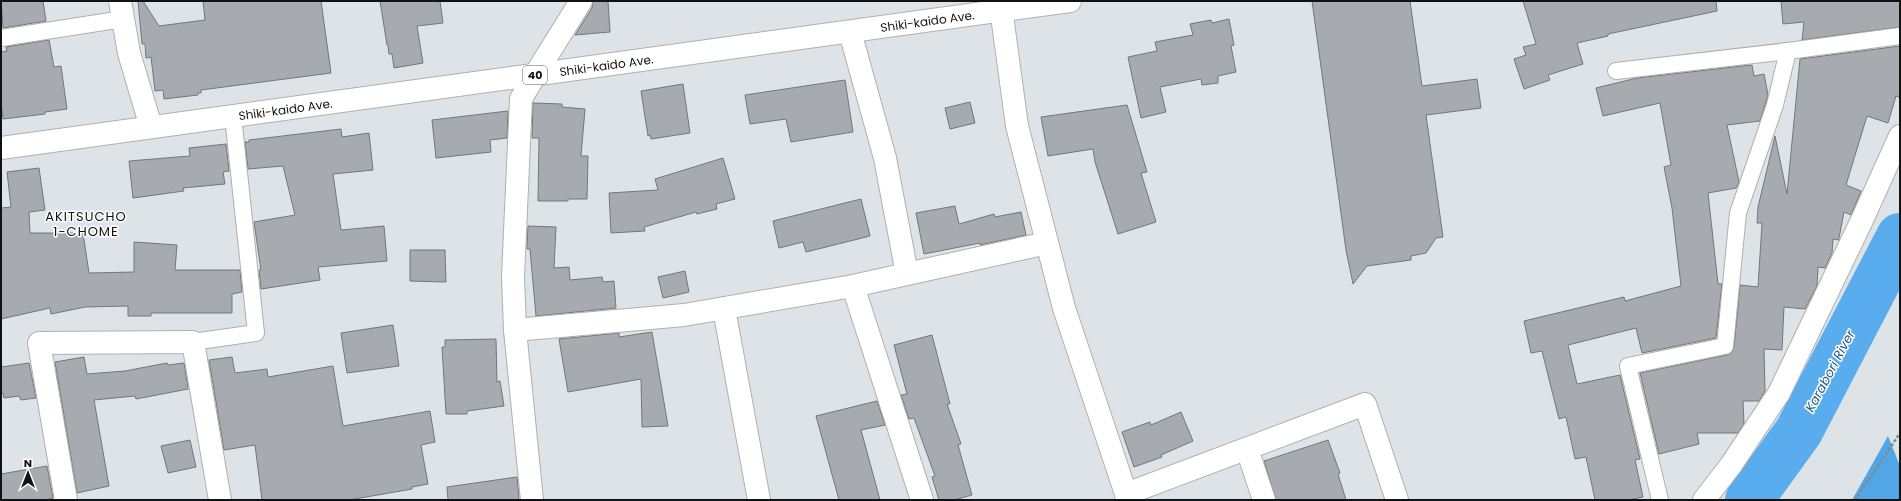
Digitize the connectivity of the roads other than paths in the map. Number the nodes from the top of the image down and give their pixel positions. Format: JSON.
{"nodes":[{"id":1,"x":580,"y":1,"type":"edge"},
{"id":2,"x":1070,"y":1,"type":"edge"},
{"id":3,"x":1000,"y":6,"type":"edge"},
{"id":4,"x":122,"y":10,"type":"edge"},
{"id":5,"x":850,"y":32,"type":"junction"},
{"id":6,"x":1900,"y":36,"type":"edge"},
{"id":7,"x":1,"y":38,"type":"edge"},
{"id":8,"x":1788,"y":51,"type":"junction"},
{"id":9,"x":1616,"y":71,"type":"dead end"},
{"id":10,"x":535,"y":75,"type":"junction"},
{"id":11,"x":234,"y":116,"type":"junction"},
{"id":12,"x":151,"y":127,"type":"junction"},
{"id":13,"x":1900,"y":136,"type":"edge"},
{"id":14,"x":1,"y":148,"type":"edge"},
{"id":15,"x":1047,"y":243,"type":"junction"},
{"id":16,"x":907,"y":274,"type":"junction"},
{"id":17,"x":853,"y":286,"type":"junction"},
{"id":18,"x":724,"y":309,"type":"junction"},
{"id":19,"x":515,"y":330,"type":"junction"},
{"id":20,"x":193,"y":342,"type":"junction"},
{"id":21,"x":1247,"y":449,"type":"junction"},
{"id":22,"x":1127,"y":497,"type":"edge"},
{"id":23,"x":66,"y":500,"type":"edge"},
{"id":24,"x":220,"y":500,"type":"edge"},
{"id":25,"x":532,"y":500,"type":"edge"},
{"id":26,"x":759,"y":500,"type":"edge"},
{"id":27,"x":922,"y":500,"type":"edge"},
{"id":28,"x":1264,"y":500,"type":"edge"},
{"id":29,"x":1397,"y":500,"type":"edge"},
{"id":30,"x":1660,"y":500,"type":"edge"},
{"id":31,"x":1704,"y":500,"type":"edge"}],
"edges":[{"from":1,"to":10,"type":"street"},
{"from":2,"to":3,"type":"street","name":"Shiki-kaido Ave.","number":"40"},
{"from":3,"to":5,"type":"street","name":"Shiki-kaido Ave.","number":"40"},
{"from":3,"to":15,"type":"street"},
{"from":4,"to":7,"type":"lane"},
{"from":4,"to":12,"type":"street"},
{"from":5,"to":10,"type":"street","name":"Shiki-kaido Ave.","number":"40"},
{"from":5,"to":16,"type":"street"},
{"from":6,"to":8,"type":"lane"},
{"from":8,"to":9,"type":"lane"},
{"from":8,"to":30,"type":"lane"},
{"from":10,"to":11,"type":"street","name":"Shiki-kaido Ave.","number":"40"},
{"from":10,"to":19,"type":"street"},
{"from":11,"to":12,"type":"street","name":"Shiki-kaido Ave.","number":"40"},
{"from":11,"to":20,"type":"lane"},
{"from":12,"to":14,"type":"street","name":"Shiki-kaido Ave.","number":"40"},
{"from":13,"to":31,"type":"street"},
{"from":15,"to":16,"type":"street"},
{"from":15,"to":22,"type":"street"},
{"from":16,"to":17,"type":"street"},
{"from":17,"to":18,"type":"street"},
{"from":17,"to":27,"type":"street"},
{"from":18,"to":19,"type":"street"},
{"from":18,"to":26,"type":"street"},
{"from":19,"to":25,"type":"street"},
{"from":20,"to":23,"type":"street"},
{"from":20,"to":24,"type":"street"},
{"from":21,"to":22,"type":"street"},
{"from":21,"to":28,"type":"street"},
{"from":21,"to":29,"type":"street"}]}
